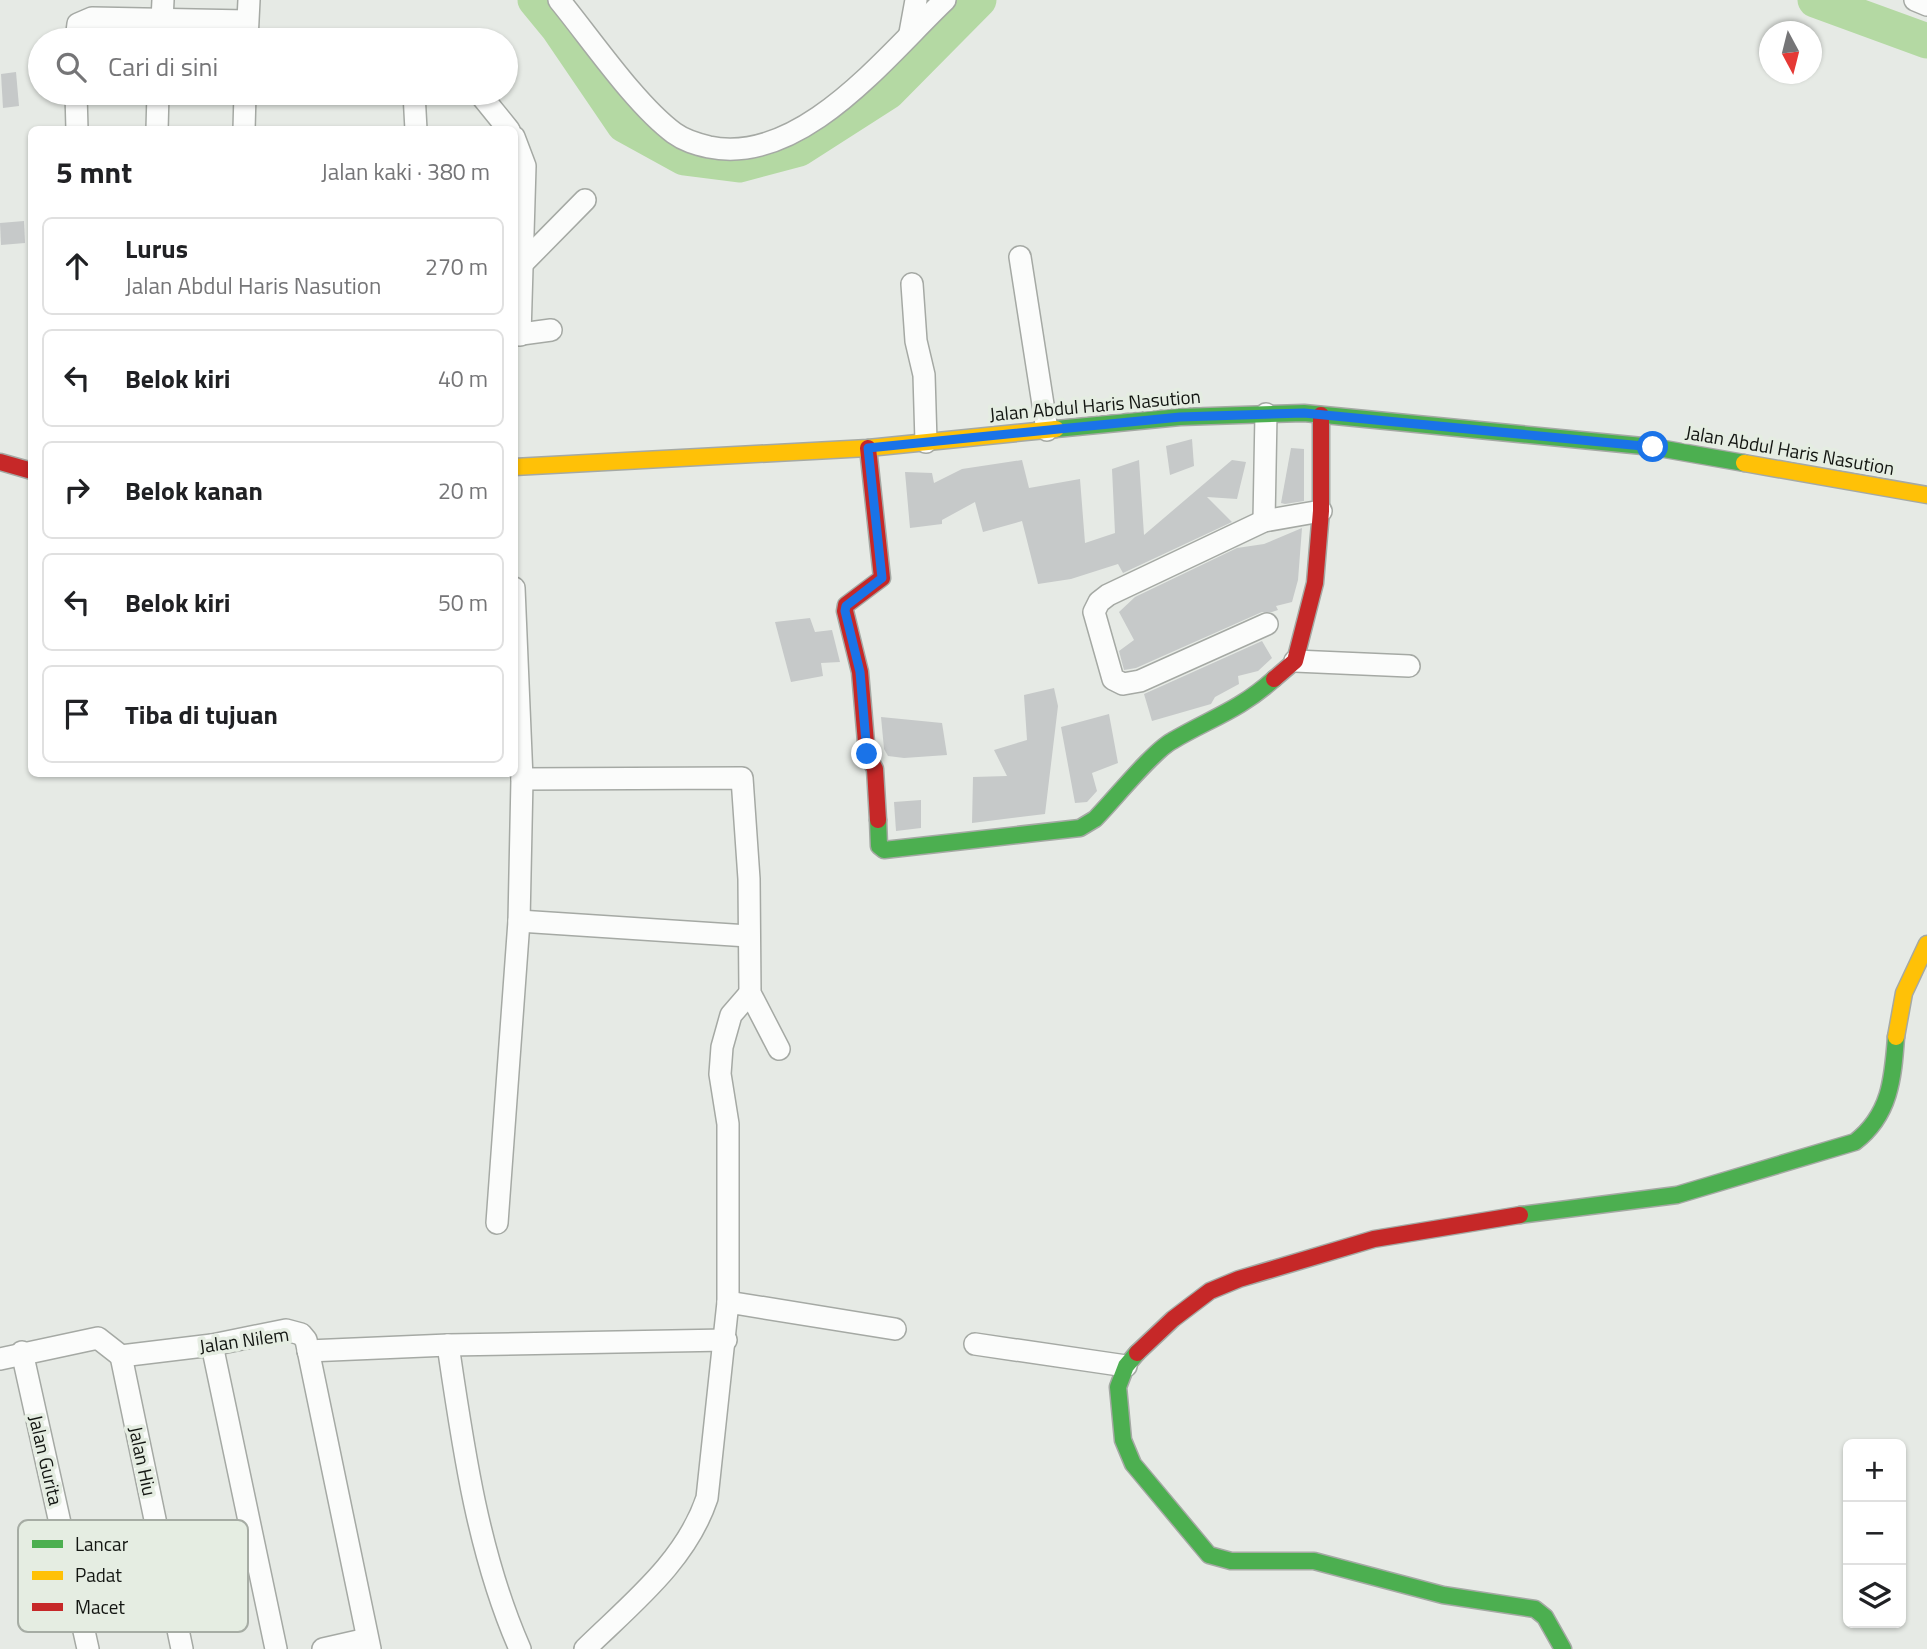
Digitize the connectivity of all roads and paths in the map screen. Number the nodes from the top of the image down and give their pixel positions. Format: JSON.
{"nodes":[{"id":1,"x":559,"y":0,"type":"edge"},
{"id":2,"x":916,"y":0,"type":"edge"},
{"id":3,"x":945,"y":0,"type":"edge"},
{"id":4,"x":1915,"y":0,"type":"edge"},
{"id":5,"x":1927,"y":5,"type":"edge"},
{"id":6,"x":248,"y":20,"type":"edge"},
{"id":7,"x":162,"y":21,"type":"edge"},
{"id":8,"x":78,"y":28,"type":"edge"},
{"id":9,"x":910,"y":33,"type":"junction"},
{"id":10,"x":76,"y":105,"type":"edge"},
{"id":11,"x":158,"y":105,"type":"edge"},
{"id":12,"x":245,"y":105,"type":"edge"},
{"id":13,"x":415,"y":105,"type":"edge"},
{"id":14,"x":489,"y":105,"type":"edge"},
{"id":15,"x":77,"y":126,"type":"edge"},
{"id":16,"x":157,"y":126,"type":"edge"},
{"id":17,"x":244,"y":126,"type":"edge"},
{"id":18,"x":416,"y":126,"type":"edge"},
{"id":19,"x":506,"y":126,"type":"edge"},
{"id":20,"x":518,"y":148,"type":"edge"},
{"id":21,"x":585,"y":201,"type":"dead end"},
{"id":22,"x":1020,"y":257,"type":"dead end"},
{"id":23,"x":522,"y":264,"type":"junction"},
{"id":24,"x":912,"y":284,"type":"dead end"},
{"id":25,"x":518,"y":321,"type":"edge"},
{"id":26,"x":551,"y":330,"type":"dead end"},
{"id":27,"x":518,"y":335,"type":"edge"},
{"id":28,"x":1266,"y":414,"type":"junction"},
{"id":29,"x":1321,"y":415,"type":"junction"},
{"id":30,"x":1047,"y":430,"type":"junction"},
{"id":31,"x":926,"y":442,"type":"junction"},
{"id":32,"x":868,"y":448,"type":"junction"},
{"id":33,"x":0,"y":462,"type":"edge"},
{"id":34,"x":518,"y":467,"type":"edge"},
{"id":35,"x":28,"y":470,"type":"edge"},
{"id":36,"x":1927,"y":495,"type":"edge"},
{"id":37,"x":1321,"y":511,"type":"junction"},
{"id":38,"x":1264,"y":521,"type":"junction"},
{"id":39,"x":1267,"y":624,"type":"dead end"},
{"id":40,"x":1294,"y":661,"type":"junction"},
{"id":41,"x":1409,"y":666,"type":"dead end"},
{"id":42,"x":518,"y":684,"type":"edge"},
{"id":43,"x":522,"y":779,"type":"junction"},
{"id":44,"x":519,"y":921,"type":"junction"},
{"id":45,"x":748,"y":936,"type":"junction"},
{"id":46,"x":1927,"y":944,"type":"edge"},
{"id":47,"x":750,"y":993,"type":"junction"},
{"id":48,"x":779,"y":1049,"type":"dead end"},
{"id":49,"x":497,"y":1223,"type":"dead end"},
{"id":50,"x":728,"y":1302,"type":"junction"},
{"id":51,"x":895,"y":1329,"type":"dead end"},
{"id":52,"x":726,"y":1340,"type":"junction"},
{"id":53,"x":975,"y":1344,"type":"dead end"},
{"id":54,"x":212,"y":1345,"type":"junction"},
{"id":55,"x":448,"y":1345,"type":"junction"},
{"id":56,"x":308,"y":1351,"type":"junction"},
{"id":57,"x":22,"y":1352,"type":"junction"},
{"id":58,"x":121,"y":1356,"type":"junction"},
{"id":59,"x":0,"y":1359,"type":"edge"},
{"id":60,"x":1126,"y":1366,"type":"junction"},
{"id":61,"x":59,"y":1520,"type":"edge"},
{"id":62,"x":155,"y":1520,"type":"edge"},
{"id":63,"x":369,"y":1644,"type":"edge"},
{"id":64,"x":276,"y":1649,"type":"edge"},
{"id":65,"x":323,"y":1649,"type":"edge"},
{"id":66,"x":520,"y":1649,"type":"edge"},
{"id":67,"x":585,"y":1649,"type":"edge"},
{"id":68,"x":1563,"y":1649,"type":"edge"}],
"edges":[{"from":1,"to":9,"type":"street"},
{"from":2,"to":9,"type":"street"},
{"from":3,"to":9,"type":"street"},
{"from":4,"to":5,"type":"street"},
{"from":6,"to":7,"type":"street"},
{"from":7,"to":8,"type":"street"},
{"from":10,"to":15,"type":"street"},
{"from":11,"to":16,"type":"street"},
{"from":12,"to":17,"type":"street"},
{"from":13,"to":18,"type":"street"},
{"from":14,"to":19,"type":"street"},
{"from":20,"to":23,"type":"street"},
{"from":21,"to":23,"type":"street"},
{"from":22,"to":30,"type":"street"},
{"from":23,"to":25,"type":"street"},
{"from":24,"to":31,"type":"street"},
{"from":26,"to":27,"type":"street"},
{"from":28,"to":29,"type":"street","name":"Jalan Abdul Haris Nasution"},
{"from":28,"to":30,"type":"street","name":"Jalan Abdul Haris Nasution"},
{"from":28,"to":38,"type":"street"},
{"from":29,"to":36,"type":"street","name":"Jalan Abdul Haris Nasution"},
{"from":29,"to":37,"type":"street"},
{"from":30,"to":31,"type":"street","name":"Jalan Abdul Haris Nasution"},
{"from":31,"to":32,"type":"street","name":"Jalan Abdul Haris Nasution"},
{"from":32,"to":34,"type":"street","name":"Jalan Abdul Haris Nasution"},
{"from":32,"to":40,"type":"street"},
{"from":33,"to":35,"type":"street"},
{"from":37,"to":38,"type":"street"},
{"from":37,"to":40,"type":"street"},
{"from":38,"to":39,"type":"street"},
{"from":40,"to":41,"type":"street"},
{"from":42,"to":43,"type":"street"},
{"from":43,"to":44,"type":"street"},
{"from":43,"to":45,"type":"street"},
{"from":44,"to":45,"type":"street"},
{"from":44,"to":49,"type":"street"},
{"from":45,"to":47,"type":"street"},
{"from":46,"to":60,"type":"street"},
{"from":47,"to":48,"type":"street"},
{"from":47,"to":50,"type":"street"},
{"from":50,"to":51,"type":"street"},
{"from":50,"to":52,"type":"street"},
{"from":52,"to":55,"type":"street"},
{"from":52,"to":67,"type":"street"},
{"from":53,"to":60,"type":"street"},
{"from":54,"to":56,"type":"street","name":"Jalan Nilem"},
{"from":54,"to":58,"type":"street","name":"Jalan Nilem"},
{"from":54,"to":64,"type":"street"},
{"from":55,"to":56,"type":"street"},
{"from":55,"to":66,"type":"street"},
{"from":56,"to":63,"type":"street","name":"Jalan Nilem"},
{"from":57,"to":58,"type":"street"},
{"from":57,"to":59,"type":"street"},
{"from":57,"to":61,"type":"street","name":"Jalan Gurita"},
{"from":58,"to":62,"type":"street","name":"Jalan Hiu"},
{"from":60,"to":68,"type":"street"},
{"from":63,"to":65,"type":"street"}]}
